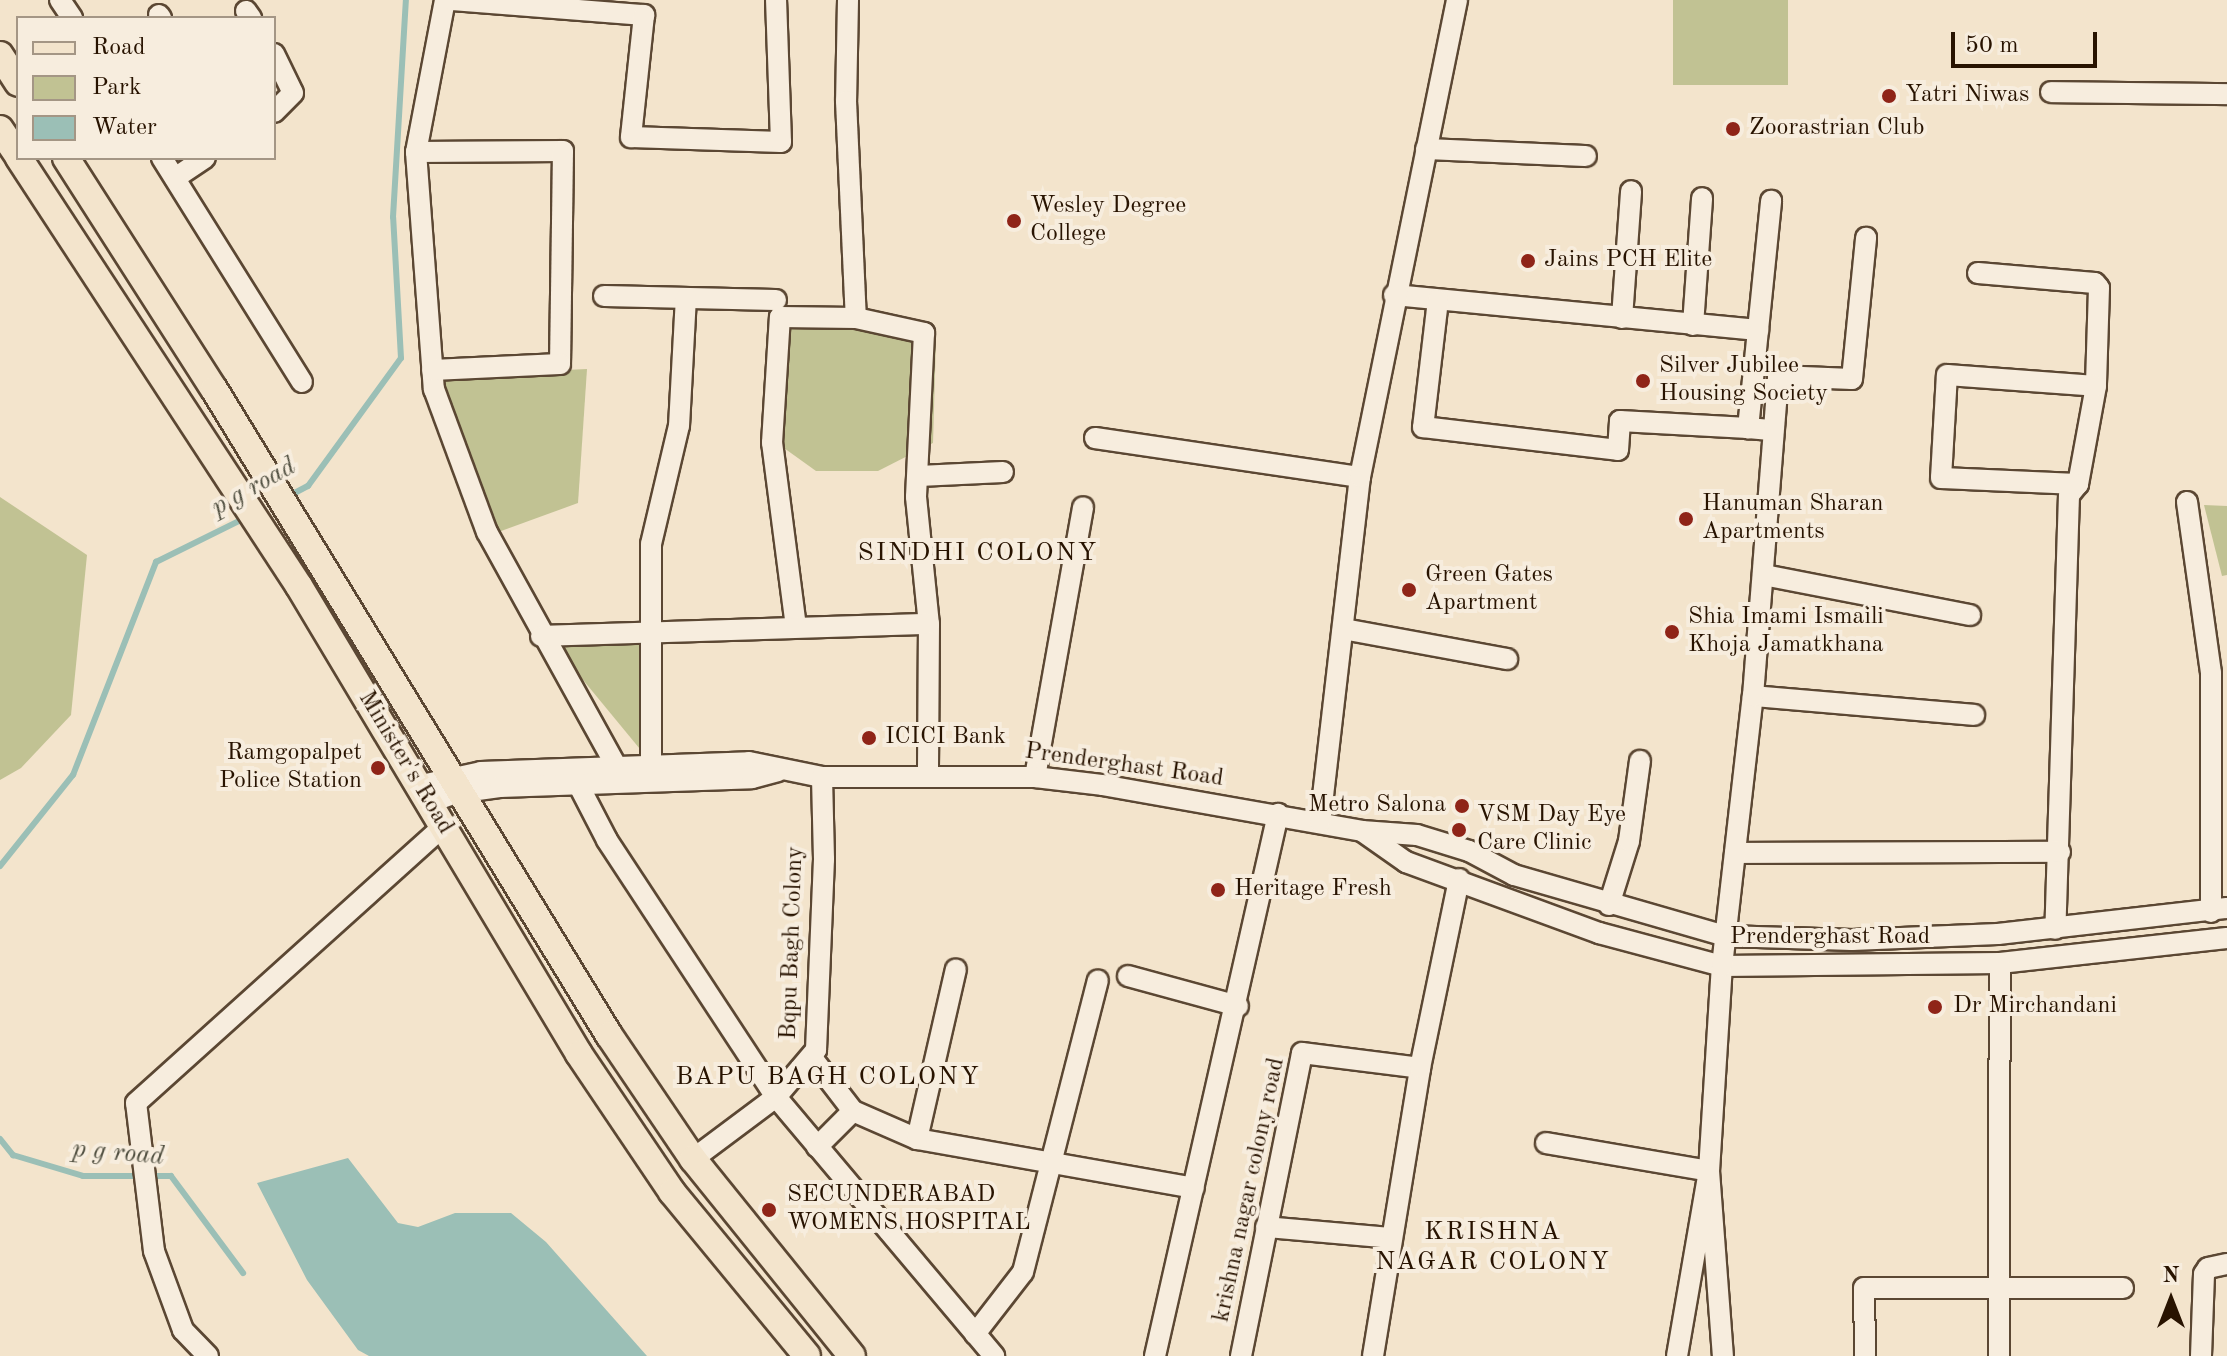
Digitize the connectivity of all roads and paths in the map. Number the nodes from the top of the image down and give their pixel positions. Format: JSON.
{"nodes":[{"id":1,"x":445,"y":0,"type":"edge"},
{"id":2,"x":452,"y":0,"type":"edge"},
{"id":3,"x":776,"y":0,"type":"edge"},
{"id":4,"x":848,"y":0,"type":"edge"},
{"id":5,"x":1457,"y":0,"type":"edge"},
{"id":6,"x":0,"y":55,"type":"edge"},
{"id":7,"x":276,"y":58,"type":"edge"},
{"id":8,"x":16,"y":80,"type":"edge"},
{"id":9,"x":2051,"y":92,"type":"dead end"},
{"id":10,"x":2227,"y":94,"type":"edge"},
{"id":11,"x":276,"y":110,"type":"edge"},
{"id":12,"x":0,"y":129,"type":"edge"},
{"id":13,"x":1426,"y":149,"type":"junction"},
{"id":14,"x":416,"y":152,"type":"junction"},
{"id":15,"x":16,"y":154,"type":"edge"},
{"id":16,"x":1586,"y":156,"type":"dead end"},
{"id":17,"x":20,"y":160,"type":"edge"},
{"id":18,"x":67,"y":160,"type":"edge"},
{"id":19,"x":163,"y":160,"type":"edge"},
{"id":20,"x":202,"y":160,"type":"edge"},
{"id":21,"x":175,"y":178,"type":"junction"},
{"id":22,"x":1631,"y":191,"type":"dead end"},
{"id":23,"x":1702,"y":198,"type":"dead end"},
{"id":24,"x":1771,"y":201,"type":"dead end"},
{"id":25,"x":1866,"y":238,"type":"dead end"},
{"id":26,"x":1978,"y":273,"type":"dead end"},
{"id":27,"x":1394,"y":295,"type":"junction"},
{"id":28,"x":604,"y":296,"type":"dead end"},
{"id":29,"x":686,"y":298,"type":"junction"},
{"id":30,"x":776,"y":300,"type":"dead end"},
{"id":31,"x":1438,"y":300,"type":"junction"},
{"id":32,"x":856,"y":318,"type":"junction"},
{"id":33,"x":1622,"y":318,"type":"junction"},
{"id":34,"x":1693,"y":325,"type":"junction"},
{"id":35,"x":1758,"y":330,"type":"junction"},
{"id":36,"x":432,"y":370,"type":"junction"},
{"id":37,"x":302,"y":382,"type":"dead end"},
{"id":38,"x":2096,"y":386,"type":"junction"},
{"id":39,"x":1748,"y":428,"type":"junction"},
{"id":40,"x":1773,"y":430,"type":"junction"},
{"id":41,"x":1095,"y":438,"type":"dead end"},
{"id":42,"x":1003,"y":472,"type":"dead end"},
{"id":43,"x":919,"y":476,"type":"junction"},
{"id":44,"x":1360,"y":477,"type":"junction"},
{"id":45,"x":2078,"y":484,"type":"junction"},
{"id":46,"x":2187,"y":502,"type":"dead end"},
{"id":47,"x":1083,"y":507,"type":"dead end"},
{"id":48,"x":1764,"y":575,"type":"junction"},
{"id":49,"x":1970,"y":615,"type":"dead end"},
{"id":50,"x":929,"y":624,"type":"junction"},
{"id":51,"x":796,"y":627,"type":"junction"},
{"id":52,"x":649,"y":629,"type":"junction"},
{"id":53,"x":1343,"y":629,"type":"junction"},
{"id":54,"x":541,"y":636,"type":"junction"},
{"id":55,"x":1507,"y":659,"type":"dead end"},
{"id":56,"x":1753,"y":696,"type":"junction"},
{"id":57,"x":1974,"y":715,"type":"dead end"},
{"id":58,"x":1640,"y":761,"type":"dead end"},
{"id":59,"x":616,"y":766,"type":"junction"},
{"id":60,"x":651,"y":766,"type":"junction"},
{"id":61,"x":782,"y":770,"type":"junction"},
{"id":62,"x":928,"y":776,"type":"junction"},
{"id":63,"x":822,"y":777,"type":"junction"},
{"id":64,"x":1035,"y":777,"type":"junction"},
{"id":65,"x":451,"y":784,"type":"junction"},
{"id":66,"x":578,"y":784,"type":"junction"},
{"id":67,"x":423,"y":795,"type":"junction"},
{"id":68,"x":1278,"y":814,"type":"junction"},
{"id":69,"x":1320,"y":822,"type":"junction"},
{"id":70,"x":443,"y":827,"type":"junction"},
{"id":71,"x":1362,"y":831,"type":"junction"},
{"id":72,"x":2060,"y":852,"type":"junction"},
{"id":73,"x":1735,"y":853,"type":"junction"},
{"id":74,"x":1459,"y":879,"type":"junction"},
{"id":75,"x":1609,"y":905,"type":"junction"},
{"id":76,"x":2219,"y":910,"type":"edge"},
{"id":77,"x":2055,"y":929,"type":"junction"},
{"id":78,"x":1725,"y":936,"type":"junction"},
{"id":79,"x":2227,"y":938,"type":"edge"},
{"id":80,"x":2000,"y":963,"type":"junction"},
{"id":81,"x":1722,"y":966,"type":"junction"},
{"id":82,"x":956,"y":969,"type":"dead end"},
{"id":83,"x":1128,"y":976,"type":"dead end"},
{"id":84,"x":1098,"y":980,"type":"dead end"},
{"id":85,"x":1238,"y":1006,"type":"junction"},
{"id":86,"x":813,"y":1059,"type":"junction"},
{"id":87,"x":1420,"y":1068,"type":"junction"},
{"id":88,"x":776,"y":1097,"type":"junction"},
{"id":89,"x":853,"y":1111,"type":"junction"},
{"id":90,"x":917,"y":1139,"type":"junction"},
{"id":91,"x":1546,"y":1143,"type":"dead end"},
{"id":92,"x":817,"y":1147,"type":"junction"},
{"id":93,"x":693,"y":1159,"type":"junction"},
{"id":94,"x":1051,"y":1160,"type":"junction"},
{"id":95,"x":1709,"y":1171,"type":"junction"},
{"id":96,"x":1194,"y":1188,"type":"junction"},
{"id":97,"x":1266,"y":1227,"type":"junction"},
{"id":98,"x":1392,"y":1238,"type":"junction"},
{"id":99,"x":2227,"y":1264,"type":"edge"},
{"id":100,"x":2001,"y":1288,"type":"junction"},
{"id":101,"x":2123,"y":1288,"type":"dead end"},
{"id":102,"x":975,"y":1334,"type":"junction"},
{"id":103,"x":208,"y":1356,"type":"edge"},
{"id":104,"x":807,"y":1356,"type":"edge"},
{"id":105,"x":852,"y":1356,"type":"edge"},
{"id":106,"x":994,"y":1356,"type":"edge"},
{"id":107,"x":1155,"y":1356,"type":"edge"},
{"id":108,"x":1241,"y":1356,"type":"edge"},
{"id":109,"x":1373,"y":1356,"type":"edge"},
{"id":110,"x":1677,"y":1356,"type":"edge"},
{"id":111,"x":1723,"y":1356,"type":"edge"},
{"id":112,"x":1865,"y":1356,"type":"edge"},
{"id":113,"x":1999,"y":1356,"type":"edge"},
{"id":114,"x":2201,"y":1356,"type":"edge"}],
"edges":[{"from":1,"to":14,"type":"street"},
{"from":2,"to":3,"type":"street"},
{"from":4,"to":32,"type":"street"},
{"from":5,"to":13,"type":"street"},
{"from":6,"to":8,"type":"main road"},
{"from":7,"to":11,"type":"street"},
{"from":9,"to":10,"type":"street"},
{"from":12,"to":15,"type":"main road","name":"Minister's Road"},
{"from":13,"to":16,"type":"street"},
{"from":13,"to":27,"type":"street"},
{"from":14,"to":36,"type":"street"},
{"from":14,"to":36,"type":"street"},
{"from":17,"to":67,"type":"main road","name":"Minister's Road"},
{"from":18,"to":65,"type":"main road","name":"Minister's Road"},
{"from":19,"to":21,"type":"street"},
{"from":20,"to":21,"type":"street"},
{"from":21,"to":37,"type":"street"},
{"from":22,"to":33,"type":"street"},
{"from":23,"to":34,"type":"street"},
{"from":24,"to":35,"type":"street"},
{"from":25,"to":40,"type":"street"},
{"from":26,"to":38,"type":"street"},
{"from":27,"to":31,"type":"street"},
{"from":27,"to":44,"type":"street"},
{"from":28,"to":29,"type":"street"},
{"from":29,"to":30,"type":"street"},
{"from":29,"to":52,"type":"street"},
{"from":31,"to":33,"type":"street"},
{"from":31,"to":39,"type":"street"},
{"from":32,"to":43,"type":"street"},
{"from":32,"to":51,"type":"street"},
{"from":33,"to":34,"type":"street"},
{"from":34,"to":35,"type":"street"},
{"from":35,"to":39,"type":"street"},
{"from":36,"to":54,"type":"street"},
{"from":38,"to":45,"type":"street"},
{"from":38,"to":45,"type":"street"},
{"from":39,"to":40,"type":"street"},
{"from":40,"to":48,"type":"street"},
{"from":41,"to":44,"type":"street"},
{"from":42,"to":43,"type":"street"},
{"from":43,"to":50,"type":"street"},
{"from":44,"to":53,"type":"street"},
{"from":45,"to":72,"type":"street"},
{"from":46,"to":76,"type":"street"},
{"from":47,"to":64,"type":"street"},
{"from":48,"to":49,"type":"street"},
{"from":48,"to":56,"type":"street"},
{"from":50,"to":51,"type":"street"},
{"from":50,"to":62,"type":"street"},
{"from":51,"to":52,"type":"street"},
{"from":52,"to":54,"type":"street"},
{"from":52,"to":60,"type":"street"},
{"from":53,"to":55,"type":"street"},
{"from":53,"to":69,"type":"street"},
{"from":54,"to":59,"type":"street"},
{"from":56,"to":57,"type":"street"},
{"from":56,"to":73,"type":"street"},
{"from":58,"to":75,"type":"street"},
{"from":59,"to":60,"type":"street","name":"Prenderghast Road"},
{"from":59,"to":65,"type":"street","name":"Prenderghast Road"},
{"from":60,"to":61,"type":"street","name":"Prenderghast Road"},
{"from":61,"to":63,"type":"street","name":"Prenderghast Road"},
{"from":61,"to":66,"type":"street","name":"Prenderghast Road"},
{"from":62,"to":63,"type":"street","name":"Prenderghast Road"},
{"from":62,"to":64,"type":"street","name":"Prenderghast Road"},
{"from":63,"to":86,"type":"street","name":"Bqpu Bagh Colony"},
{"from":64,"to":68,"type":"street","name":"Prenderghast Road"},
{"from":65,"to":66,"type":"street","name":"Prenderghast Road"},
{"from":65,"to":67,"type":"street","name":"Prenderghast Road"},
{"from":65,"to":93,"type":"main road","name":"Minister's Road"},
{"from":66,"to":88,"type":"street"},
{"from":67,"to":70,"type":"main road","name":"Minister's Road"},
{"from":68,"to":69,"type":"street","name":"Prenderghast Road"},
{"from":68,"to":85,"type":"street"},
{"from":69,"to":71,"type":"street","name":"Prenderghast Road"},
{"from":70,"to":103,"type":"street"},
{"from":70,"to":104,"type":"main road","name":"Minister's Road"},
{"from":71,"to":74,"type":"street","name":"Prenderghast Road"},
{"from":71,"to":75,"type":"street","name":"Prenderghast Road"},
{"from":72,"to":73,"type":"street"},
{"from":72,"to":77,"type":"street"},
{"from":73,"to":78,"type":"street"},
{"from":74,"to":81,"type":"street","name":"Prenderghast Road"},
{"from":74,"to":87,"type":"street"},
{"from":75,"to":78,"type":"street","name":"Prenderghast Road"},
{"from":76,"to":77,"type":"street","name":"Prenderghast Road"},
{"from":77,"to":78,"type":"street","name":"Prenderghast Road"},
{"from":78,"to":81,"type":"street"},
{"from":79,"to":80,"type":"street","name":"Prenderghast Road"},
{"from":80,"to":81,"type":"street","name":"Prenderghast Road"},
{"from":80,"to":100,"type":"street"},
{"from":81,"to":95,"type":"street"},
{"from":82,"to":90,"type":"street"},
{"from":83,"to":85,"type":"street"},
{"from":84,"to":94,"type":"street"},
{"from":85,"to":96,"type":"street"},
{"from":86,"to":88,"type":"street","name":"Bqpu Bagh Colony"},
{"from":86,"to":89,"type":"street"},
{"from":87,"to":97,"type":"street","name":"krishna nagar colony road"},
{"from":87,"to":98,"type":"street"},
{"from":88,"to":92,"type":"street"},
{"from":88,"to":93,"type":"street","name":"Bqpu Bagh Colony"},
{"from":89,"to":90,"type":"street"},
{"from":89,"to":92,"type":"street"},
{"from":90,"to":94,"type":"street"},
{"from":91,"to":95,"type":"street"},
{"from":92,"to":102,"type":"street"},
{"from":93,"to":105,"type":"main road","name":"Minister's Road"},
{"from":94,"to":96,"type":"street"},
{"from":94,"to":102,"type":"street"},
{"from":95,"to":110,"type":"street"},
{"from":95,"to":111,"type":"street"},
{"from":96,"to":107,"type":"street"},
{"from":97,"to":98,"type":"street"},
{"from":97,"to":108,"type":"street","name":"krishna nagar colony road"},
{"from":98,"to":109,"type":"street"},
{"from":99,"to":114,"type":"street"},
{"from":100,"to":101,"type":"street"},
{"from":100,"to":112,"type":"street"},
{"from":100,"to":113,"type":"street"},
{"from":102,"to":106,"type":"street"}]}
